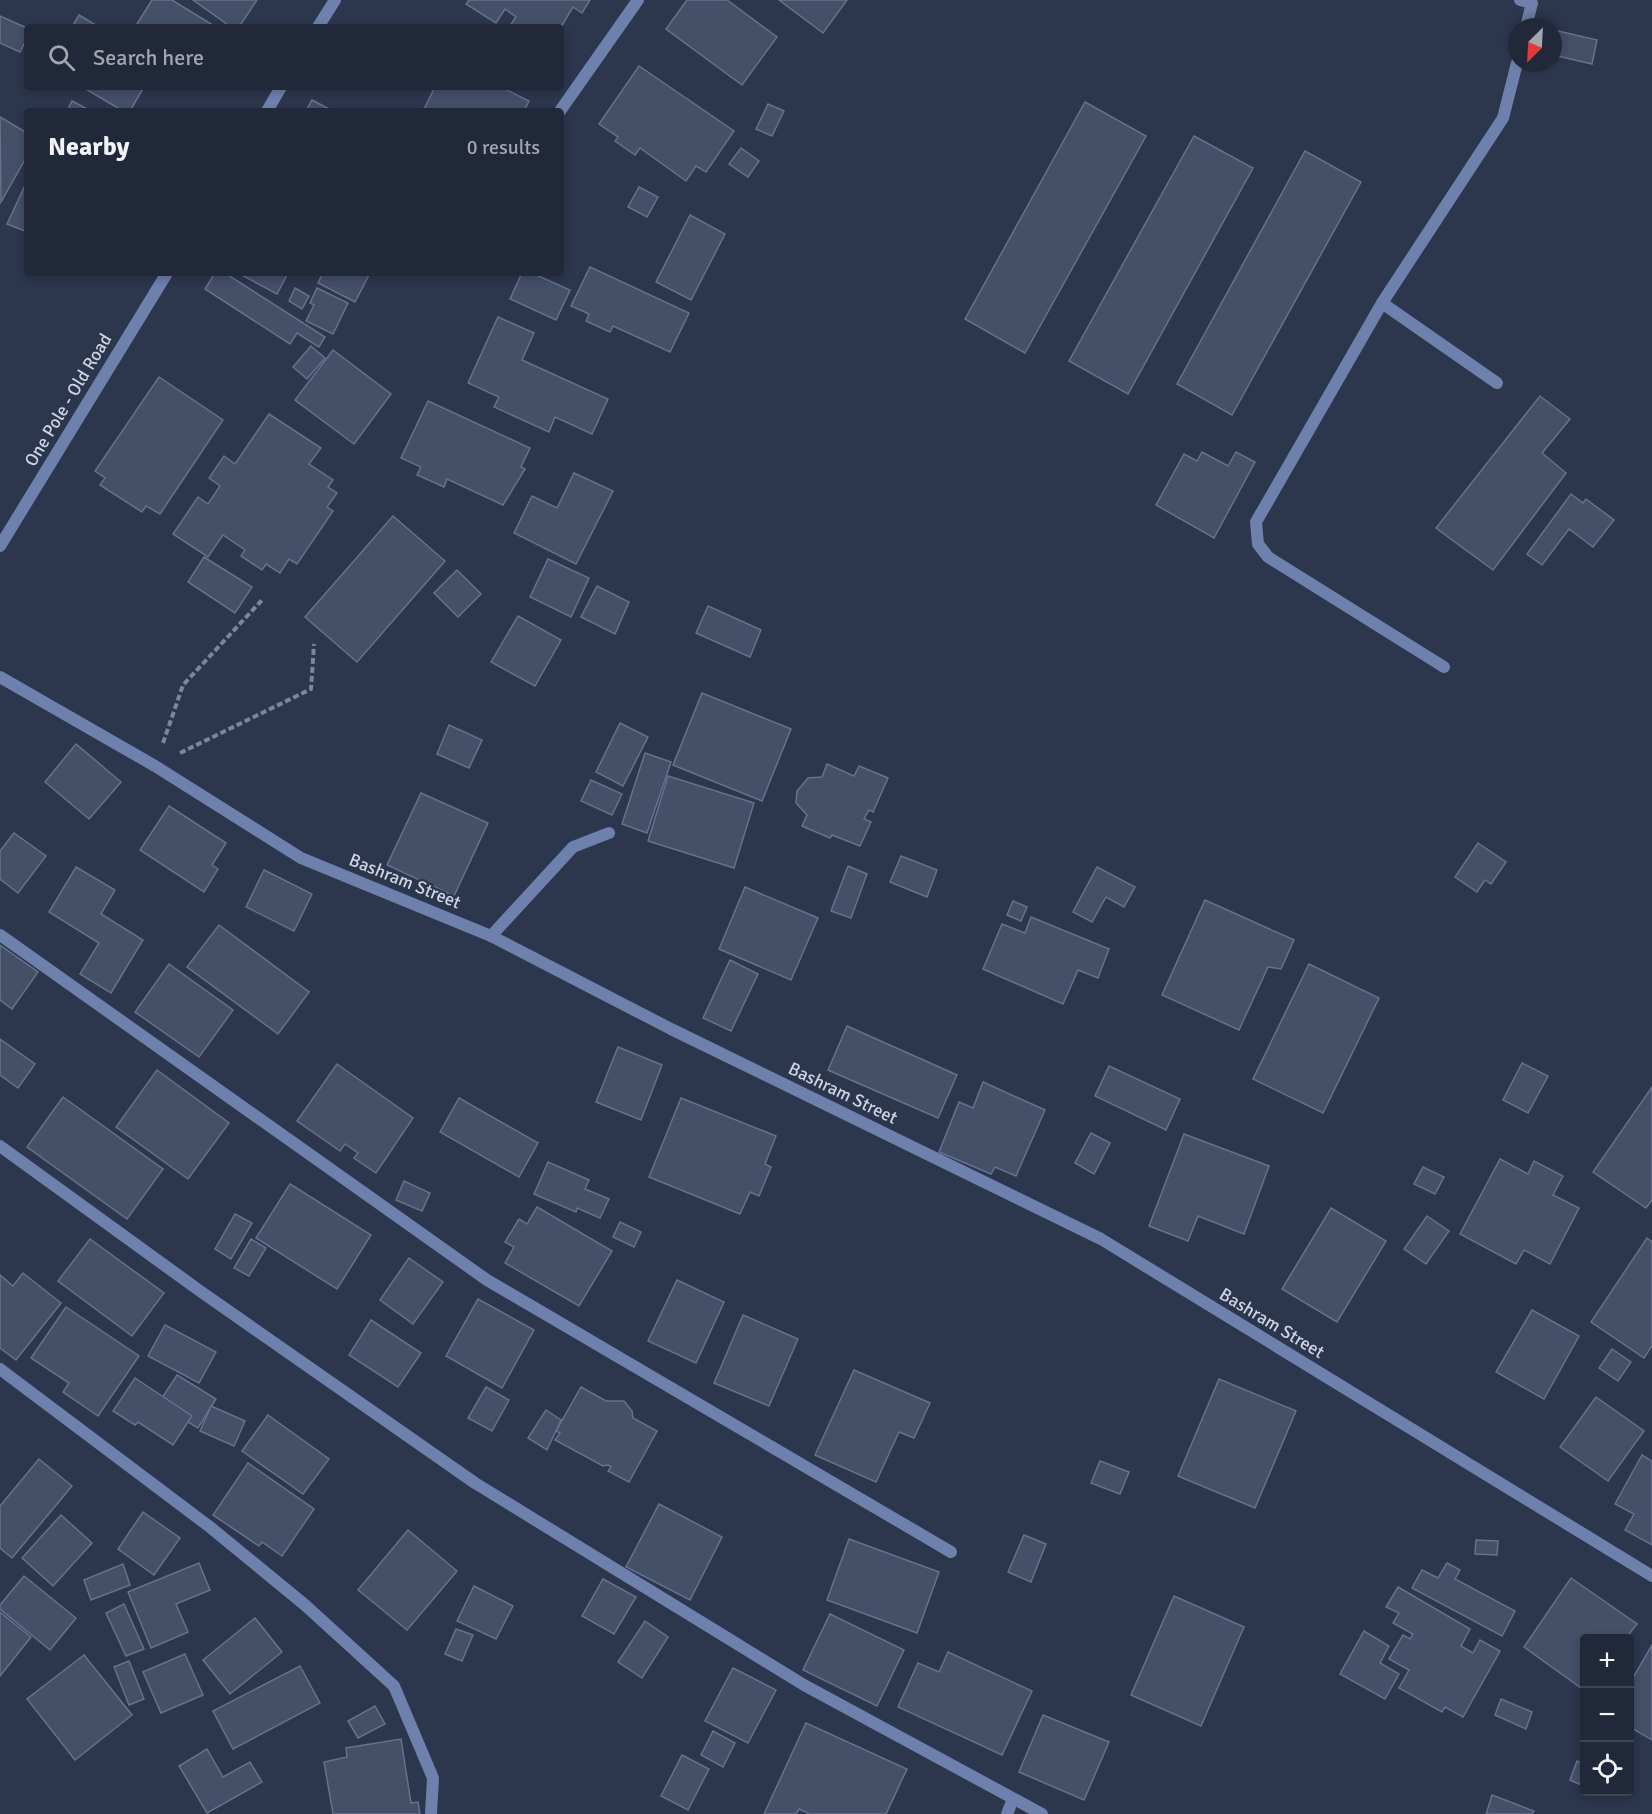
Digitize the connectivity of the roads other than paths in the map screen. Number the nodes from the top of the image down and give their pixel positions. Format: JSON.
{"nodes":[{"id":1,"x":335,"y":0,"type":"edge"},
{"id":2,"x":639,"y":0,"type":"edge"},
{"id":3,"x":1520,"y":0,"type":"edge"},
{"id":4,"x":1528,"y":18,"type":"edge"},
{"id":5,"x":320,"y":24,"type":"edge"},
{"id":6,"x":1515,"y":72,"type":"edge"},
{"id":7,"x":279,"y":90,"type":"edge"},
{"id":8,"x":269,"y":108,"type":"edge"},
{"id":9,"x":562,"y":108,"type":"edge"},
{"id":10,"x":165,"y":276,"type":"edge"},
{"id":11,"x":1382,"y":303,"type":"junction"},
{"id":12,"x":1497,"y":383,"type":"dead end"},
{"id":13,"x":0,"y":546,"type":"edge"},
{"id":14,"x":1444,"y":667,"type":"dead end"},
{"id":15,"x":0,"y":677,"type":"edge"},
{"id":16,"x":609,"y":832,"type":"dead end"},
{"id":17,"x":0,"y":934,"type":"edge"},
{"id":18,"x":491,"y":936,"type":"junction"},
{"id":19,"x":0,"y":1146,"type":"edge"},
{"id":20,"x":0,"y":1369,"type":"edge"},
{"id":21,"x":951,"y":1552,"type":"dead end"},
{"id":22,"x":1652,"y":1576,"type":"edge"},
{"id":23,"x":1013,"y":1799,"type":"junction"},
{"id":24,"x":430,"y":1814,"type":"edge"},
{"id":25,"x":1007,"y":1814,"type":"edge"},
{"id":26,"x":1041,"y":1814,"type":"edge"}],
"edges":[{"from":1,"to":5,"type":"street"},
{"from":2,"to":9,"type":"street"},
{"from":3,"to":4,"type":"street"},
{"from":6,"to":11,"type":"street"},
{"from":7,"to":8,"type":"street"},
{"from":10,"to":13,"type":"street","name":"One Pole - Old Road"},
{"from":11,"to":12,"type":"street"},
{"from":11,"to":14,"type":"street"},
{"from":15,"to":18,"type":"street","name":"Bashram Street"},
{"from":16,"to":18,"type":"street"},
{"from":17,"to":21,"type":"street"},
{"from":18,"to":22,"type":"street","name":"Bashram Street"},
{"from":19,"to":23,"type":"street"},
{"from":20,"to":24,"type":"street"},
{"from":23,"to":25,"type":"street"},
{"from":23,"to":26,"type":"street"}]}
